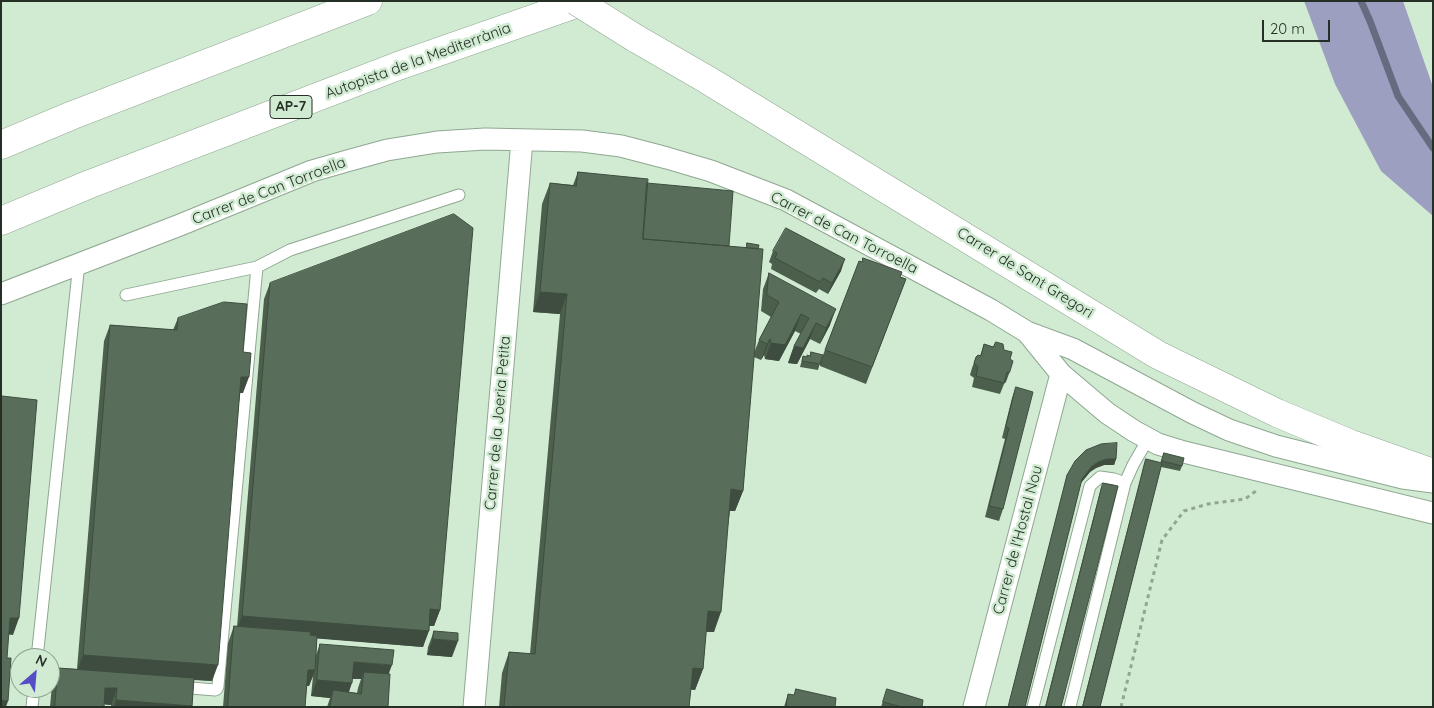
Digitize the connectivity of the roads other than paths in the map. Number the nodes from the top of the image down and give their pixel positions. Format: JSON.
{"nodes":[{"id":1,"x":368,"y":1,"type":"edge"},
{"id":2,"x":576,"y":1,"type":"edge"},
{"id":3,"x":584,"y":1,"type":"edge"},
{"id":4,"x":522,"y":140,"type":"junction"},
{"id":5,"x":1,"y":145,"type":"edge"},
{"id":6,"x":459,"y":195,"type":"dead end"},
{"id":7,"x":1,"y":221,"type":"edge"},
{"id":8,"x":79,"y":263,"type":"junction"},
{"id":9,"x":257,"y":267,"type":"junction"},
{"id":10,"x":1,"y":294,"type":"edge"},
{"id":11,"x":126,"y":295,"type":"dead end"},
{"id":12,"x":1027,"y":332,"type":"junction"},
{"id":13,"x":1061,"y":374,"type":"junction"},
{"id":14,"x":1148,"y":439,"type":"junction"},
{"id":15,"x":1433,"y":473,"type":"edge"},
{"id":16,"x":1433,"y":482,"type":"edge"},
{"id":17,"x":1125,"y":483,"type":"junction"},
{"id":18,"x":1433,"y":513,"type":"edge"},
{"id":19,"x":38,"y":648,"type":"edge"},
{"id":20,"x":60,"y":676,"type":"edge"},
{"id":21,"x":79,"y":678,"type":"edge"},
{"id":22,"x":166,"y":686,"type":"edge"},
{"id":23,"x":474,"y":707,"type":"edge"},
{"id":24,"x":974,"y":707,"type":"edge"},
{"id":25,"x":1033,"y":707,"type":"edge"},
{"id":26,"x":1070,"y":707,"type":"edge"}],
"edges":[{"from":1,"to":5,"type":"main road"},
{"from":2,"to":15,"type":"main road","name":"Carrer de Sant Gregori","bridge":true},
{"from":3,"to":7,"type":"main road","name":"Autopista de la Mediterrània","number":"AP-7"},
{"from":4,"to":8,"type":"street","name":"Carrer de Can Torroella"},
{"from":4,"to":12,"type":"street","name":"Carrer de Can Torroella"},
{"from":4,"to":23,"type":"street","name":"Carrer de la Joeria Petita"},
{"from":6,"to":9,"type":"lane"},
{"from":8,"to":10,"type":"street","name":"Carrer de Can Torroella"},
{"from":8,"to":19,"type":"lane"},
{"from":9,"to":11,"type":"lane"},
{"from":9,"to":22,"type":"lane"},
{"from":12,"to":13,"type":"street"},
{"from":12,"to":16,"type":"street","name":"Carrer de Can Torroella"},
{"from":13,"to":14,"type":"street"},
{"from":13,"to":24,"type":"street","name":"Carrer de l'Hostal Nou"},
{"from":14,"to":17,"type":"lane"},
{"from":14,"to":18,"type":"street"},
{"from":17,"to":25,"type":"lane"},
{"from":17,"to":26,"type":"lane"},
{"from":20,"to":21,"type":"lane"}]}
